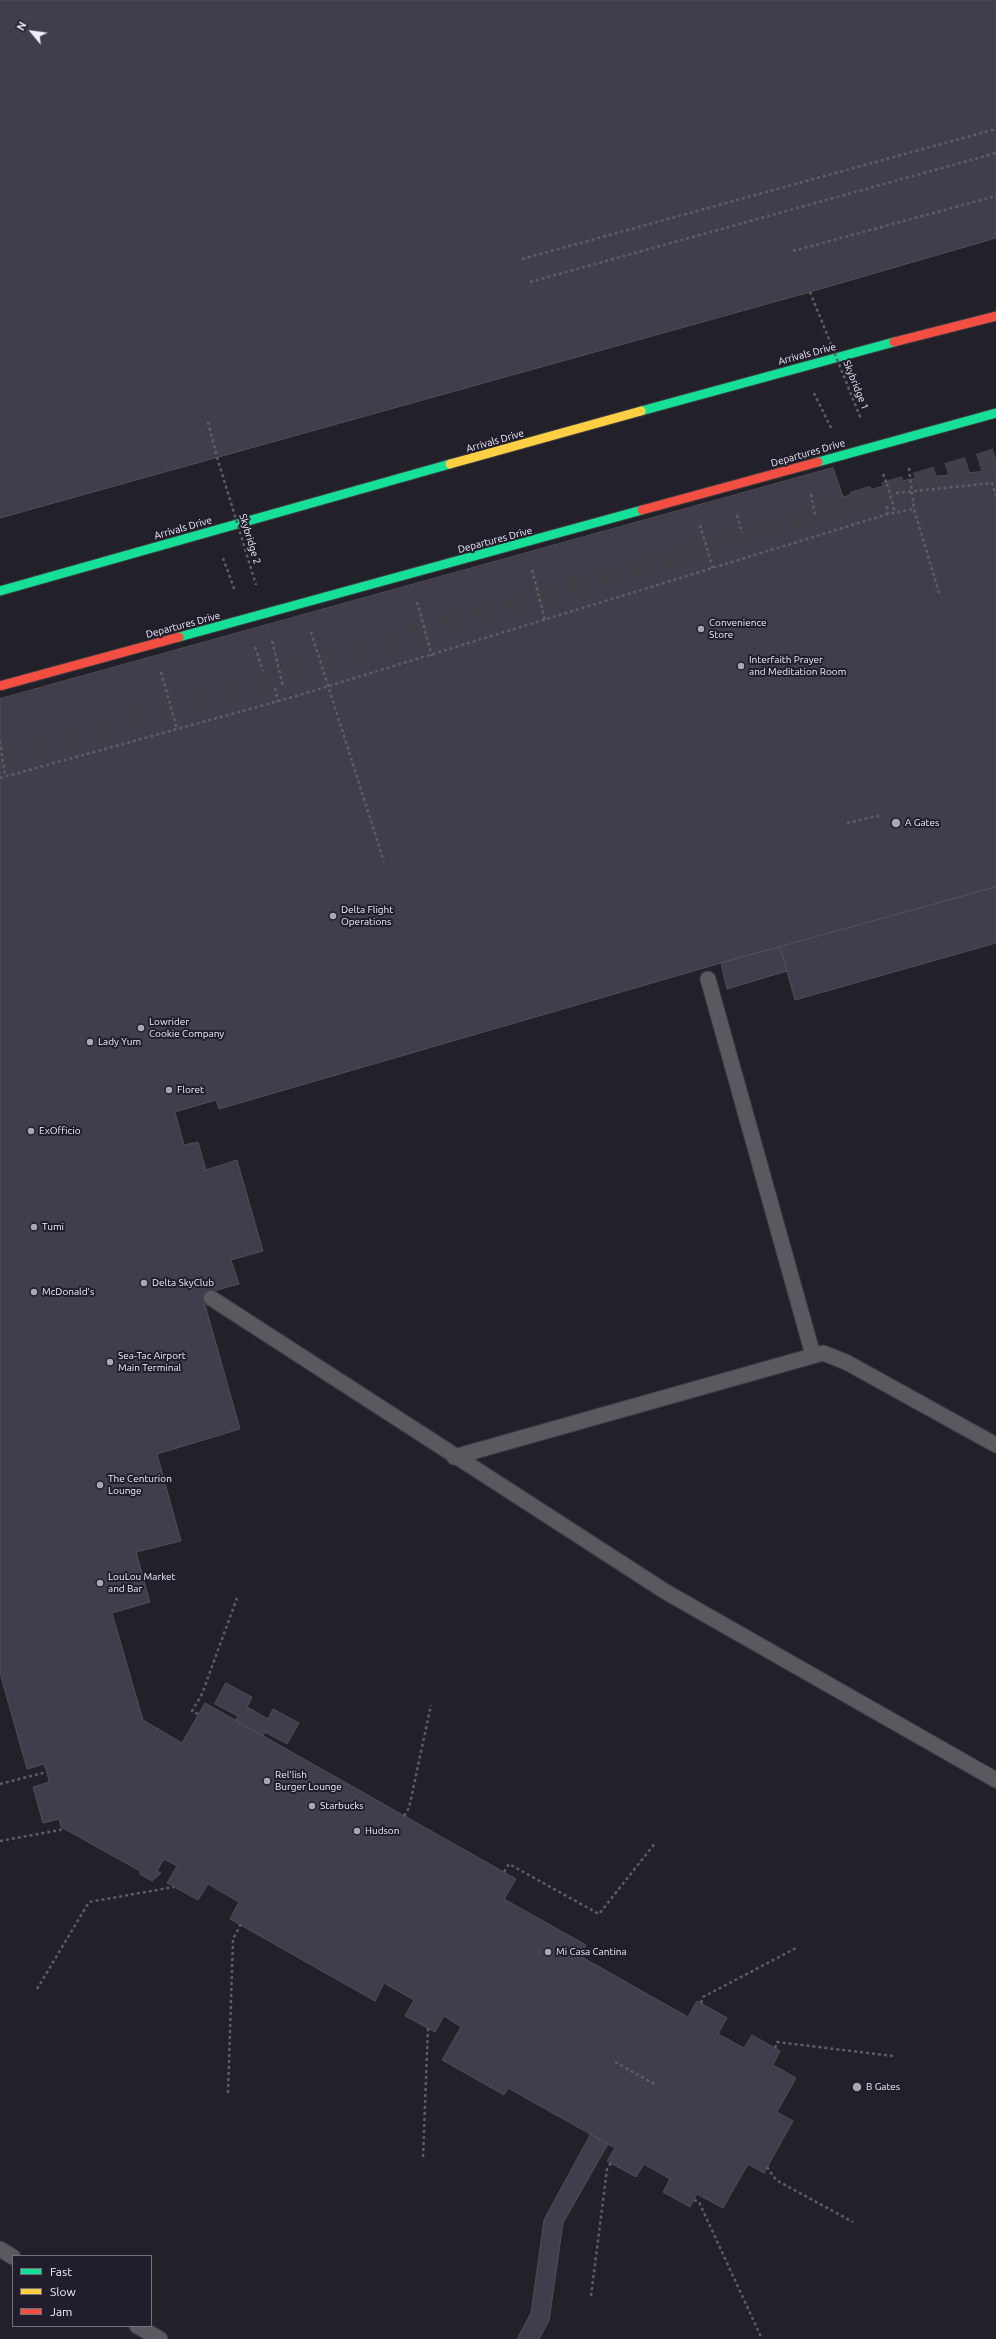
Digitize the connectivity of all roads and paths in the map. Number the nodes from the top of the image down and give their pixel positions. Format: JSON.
{"nodes":[{"id":1,"x":996,"y":129,"type":"edge"},
{"id":2,"x":996,"y":153,"type":"edge"},
{"id":3,"x":996,"y":196,"type":"edge"},
{"id":4,"x":793,"y":251,"type":"dead end"},
{"id":5,"x":522,"y":259,"type":"dead end"},
{"id":6,"x":530,"y":282,"type":"dead end"},
{"id":7,"x":810,"y":292,"type":"dead end"},
{"id":8,"x":996,"y":316,"type":"edge"},
{"id":9,"x":996,"y":413,"type":"edge"},
{"id":10,"x":208,"y":422,"type":"dead end"},
{"id":11,"x":863,"y":425,"type":"dead end"},
{"id":12,"x":881,"y":469,"type":"dead end"},
{"id":13,"x":910,"y":479,"type":"dead end"},
{"id":14,"x":896,"y":493,"type":"dead end"},
{"id":15,"x":996,"y":496,"type":"edge"},
{"id":16,"x":887,"y":506,"type":"dead end"},
{"id":17,"x":914,"y":509,"type":"junction"},
{"id":18,"x":895,"y":512,"type":"junction"},
{"id":19,"x":888,"y":514,"type":"junction"},
{"id":20,"x":698,"y":519,"type":"dead end"},
{"id":21,"x":530,"y":564,"type":"dead end"},
{"id":22,"x":713,"y":569,"type":"junction"},
{"id":23,"x":257,"y":587,"type":"dead end"},
{"id":24,"x":0,"y":590,"type":"edge"},
{"id":25,"x":939,"y":593,"type":"dead end"},
{"id":26,"x":416,"y":598,"type":"dead end"},
{"id":27,"x":303,"y":604,"type":"junction"},
{"id":28,"x":545,"y":620,"type":"junction"},
{"id":29,"x":270,"y":633,"type":"dead end"},
{"id":30,"x":432,"y":656,"type":"junction"},
{"id":31,"x":161,"y":670,"type":"dead end"},
{"id":32,"x":0,"y":686,"type":"edge"},
{"id":33,"x":283,"y":686,"type":"dead end"},
{"id":34,"x":328,"y":686,"type":"junction"},
{"id":35,"x":275,"y":688,"type":"dead end"},
{"id":36,"x":278,"y":702,"type":"junction"},
{"id":37,"x":177,"y":729,"type":"junction"},
{"id":38,"x":0,"y":741,"type":"edge"},
{"id":39,"x":5,"y":776,"type":"junction"},
{"id":40,"x":0,"y":778,"type":"edge"},
{"id":41,"x":882,"y":815,"type":"dead end"},
{"id":42,"x":847,"y":823,"type":"dead end"},
{"id":43,"x":384,"y":862,"type":"dead end"},
{"id":44,"x":708,"y":979,"type":"dead end"},
{"id":45,"x":211,"y":1298,"type":"dead end"},
{"id":46,"x":813,"y":1354,"type":"junction"},
{"id":47,"x":996,"y":1445,"type":"edge"},
{"id":48,"x":454,"y":1456,"type":"junction"},
{"id":49,"x":237,"y":1598,"type":"dead end"},
{"id":50,"x":431,"y":1705,"type":"dead end"},
{"id":51,"x":198,"y":1714,"type":"dead end"},
{"id":52,"x":47,"y":1772,"type":"dead end"},
{"id":53,"x":996,"y":1780,"type":"edge"},
{"id":54,"x":0,"y":1784,"type":"edge"},
{"id":55,"x":404,"y":1816,"type":"dead end"},
{"id":56,"x":65,"y":1829,"type":"dead end"},
{"id":57,"x":0,"y":1841,"type":"edge"},
{"id":58,"x":656,"y":1842,"type":"dead end"},
{"id":59,"x":504,"y":1872,"type":"dead end"},
{"id":60,"x":174,"y":1887,"type":"dead end"},
{"id":61,"x":241,"y":1924,"type":"dead end"},
{"id":62,"x":798,"y":1947,"type":"dead end"},
{"id":63,"x":37,"y":1989,"type":"dead end"},
{"id":64,"x":701,"y":2003,"type":"dead end"},
{"id":65,"x":428,"y":2028,"type":"dead end"},
{"id":66,"x":775,"y":2048,"type":"dead end"},
{"id":67,"x":892,"y":2056,"type":"dead end"},
{"id":68,"x":615,"y":2062,"type":"dead end"},
{"id":69,"x":656,"y":2085,"type":"dead end"},
{"id":70,"x":228,"y":2093,"type":"dead end"},
{"id":71,"x":423,"y":2157,"type":"dead end"},
{"id":72,"x":611,"y":2163,"type":"dead end"},
{"id":73,"x":767,"y":2167,"type":"dead end"},
{"id":74,"x":694,"y":2200,"type":"dead end"},
{"id":75,"x":853,"y":2222,"type":"dead end"},
{"id":76,"x":0,"y":2249,"type":"edge"},
{"id":77,"x":12,"y":2256,"type":"edge"},
{"id":78,"x":591,"y":2296,"type":"dead end"},
{"id":79,"x":139,"y":2327,"type":"edge"},
{"id":80,"x":160,"y":2339,"type":"edge"},
{"id":81,"x":762,"y":2339,"type":"edge"}],
"edges":[{"from":1,"to":5,"type":"path"},
{"from":2,"to":6,"type":"path"},
{"from":3,"to":4,"type":"path"},
{"from":7,"to":11,"type":"path","name":"Skybridge 1","bridge":true},
{"from":8,"to":24,"type":"main road","name":"Arrivals Drive"},
{"from":9,"to":27,"type":"main road","name":"Departures Drive","bridge":true},
{"from":10,"to":23,"type":"path","name":"Skybridge 2","bridge":true},
{"from":12,"to":18,"type":"path","bridge":true},
{"from":13,"to":17,"type":"path"},
{"from":14,"to":15,"type":"path"},
{"from":16,"to":19,"type":"path"},
{"from":17,"to":18,"type":"path"},
{"from":17,"to":25,"type":"path"},
{"from":18,"to":19,"type":"path"},
{"from":19,"to":22,"type":"path"},
{"from":20,"to":22,"type":"path"},
{"from":21,"to":28,"type":"path"},
{"from":22,"to":28,"type":"path"},
{"from":26,"to":30,"type":"path"},
{"from":27,"to":32,"type":"main road","name":"Departures Drive","bridge":true},
{"from":27,"to":34,"type":"path"},
{"from":28,"to":30,"type":"path"},
{"from":29,"to":33,"type":"path"},
{"from":30,"to":34,"type":"path"},
{"from":31,"to":37,"type":"path"},
{"from":34,"to":36,"type":"path"},
{"from":34,"to":43,"type":"path"},
{"from":35,"to":36,"type":"path"},
{"from":36,"to":37,"type":"path"},
{"from":37,"to":39,"type":"path"},
{"from":38,"to":39,"type":"path"},
{"from":39,"to":40,"type":"path"},
{"from":41,"to":42,"type":"path"},
{"from":44,"to":46,"type":"lane"},
{"from":45,"to":48,"type":"lane"},
{"from":46,"to":47,"type":"lane"},
{"from":46,"to":48,"type":"lane"},
{"from":48,"to":53,"type":"lane"},
{"from":49,"to":51,"type":"path"},
{"from":50,"to":55,"type":"path"},
{"from":52,"to":54,"type":"path"},
{"from":56,"to":57,"type":"path"},
{"from":58,"to":59,"type":"path"},
{"from":60,"to":63,"type":"path"},
{"from":61,"to":70,"type":"path"},
{"from":62,"to":64,"type":"path"},
{"from":65,"to":71,"type":"path"},
{"from":66,"to":67,"type":"path","bridge":true},
{"from":68,"to":69,"type":"path"},
{"from":72,"to":78,"type":"path"},
{"from":73,"to":75,"type":"path"},
{"from":74,"to":81,"type":"path"},
{"from":76,"to":77,"type":"lane"},
{"from":79,"to":80,"type":"lane"}]}
